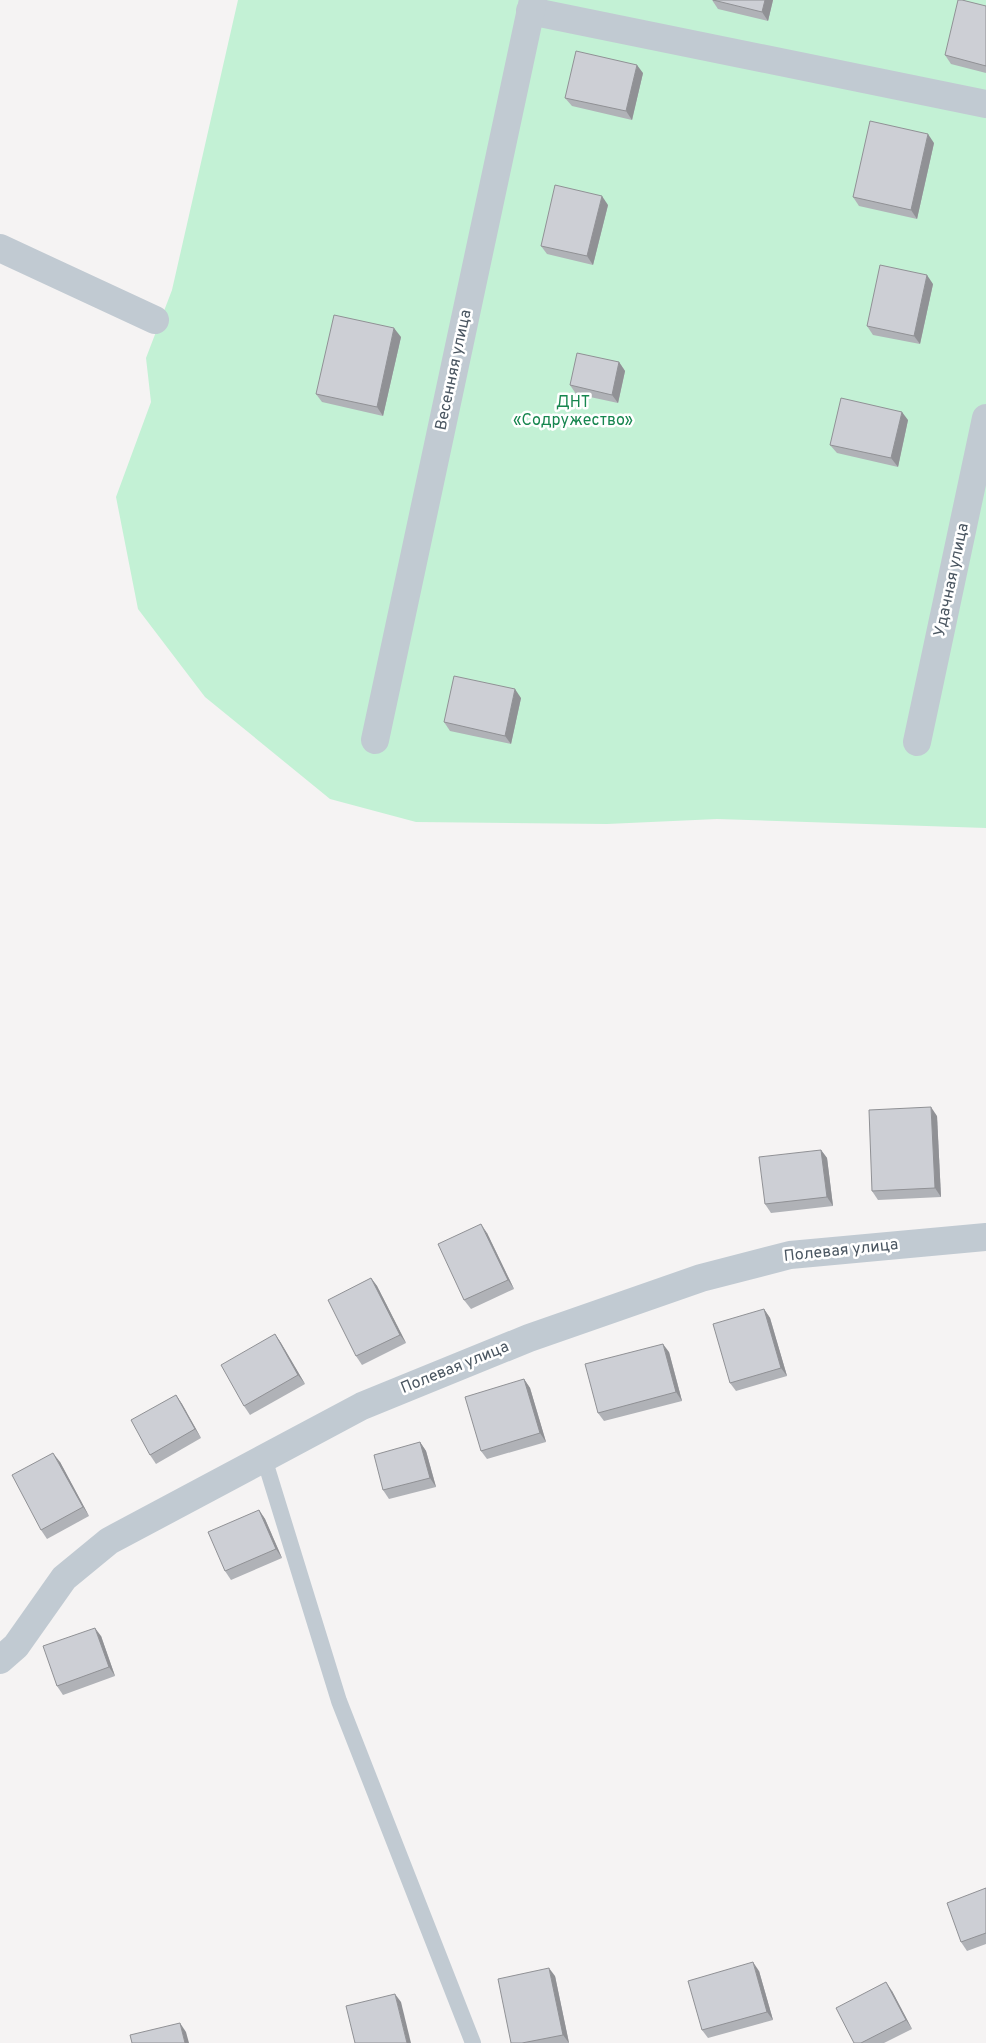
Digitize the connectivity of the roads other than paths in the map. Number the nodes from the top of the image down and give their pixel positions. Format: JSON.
{"nodes":[{"id":1,"x":532,"y":5,"type":"edge"},
{"id":2,"x":986,"y":104,"type":"edge"},
{"id":3,"x":0,"y":248,"type":"edge"},
{"id":4,"x":155,"y":320,"type":"dead end"},
{"id":5,"x":986,"y":418,"type":"edge"},
{"id":6,"x":376,"y":740,"type":"dead end"},
{"id":7,"x":917,"y":742,"type":"dead end"},
{"id":8,"x":986,"y":1237,"type":"edge"},
{"id":9,"x":264,"y":1458,"type":"junction"},
{"id":10,"x":0,"y":1660,"type":"edge"},
{"id":11,"x":472,"y":2043,"type":"edge"}],
"edges":[{"from":1,"to":2,"type":"street"},
{"from":1,"to":6,"type":"street","name":"Весенняя улица"},
{"from":3,"to":4,"type":"street"},
{"from":5,"to":7,"type":"street","name":"Удачная улица"},
{"from":8,"to":9,"type":"street","name":"Полевая улица"},
{"from":9,"to":10,"type":"street","name":"Полевая улица"},
{"from":9,"to":11,"type":"lane"}]}
